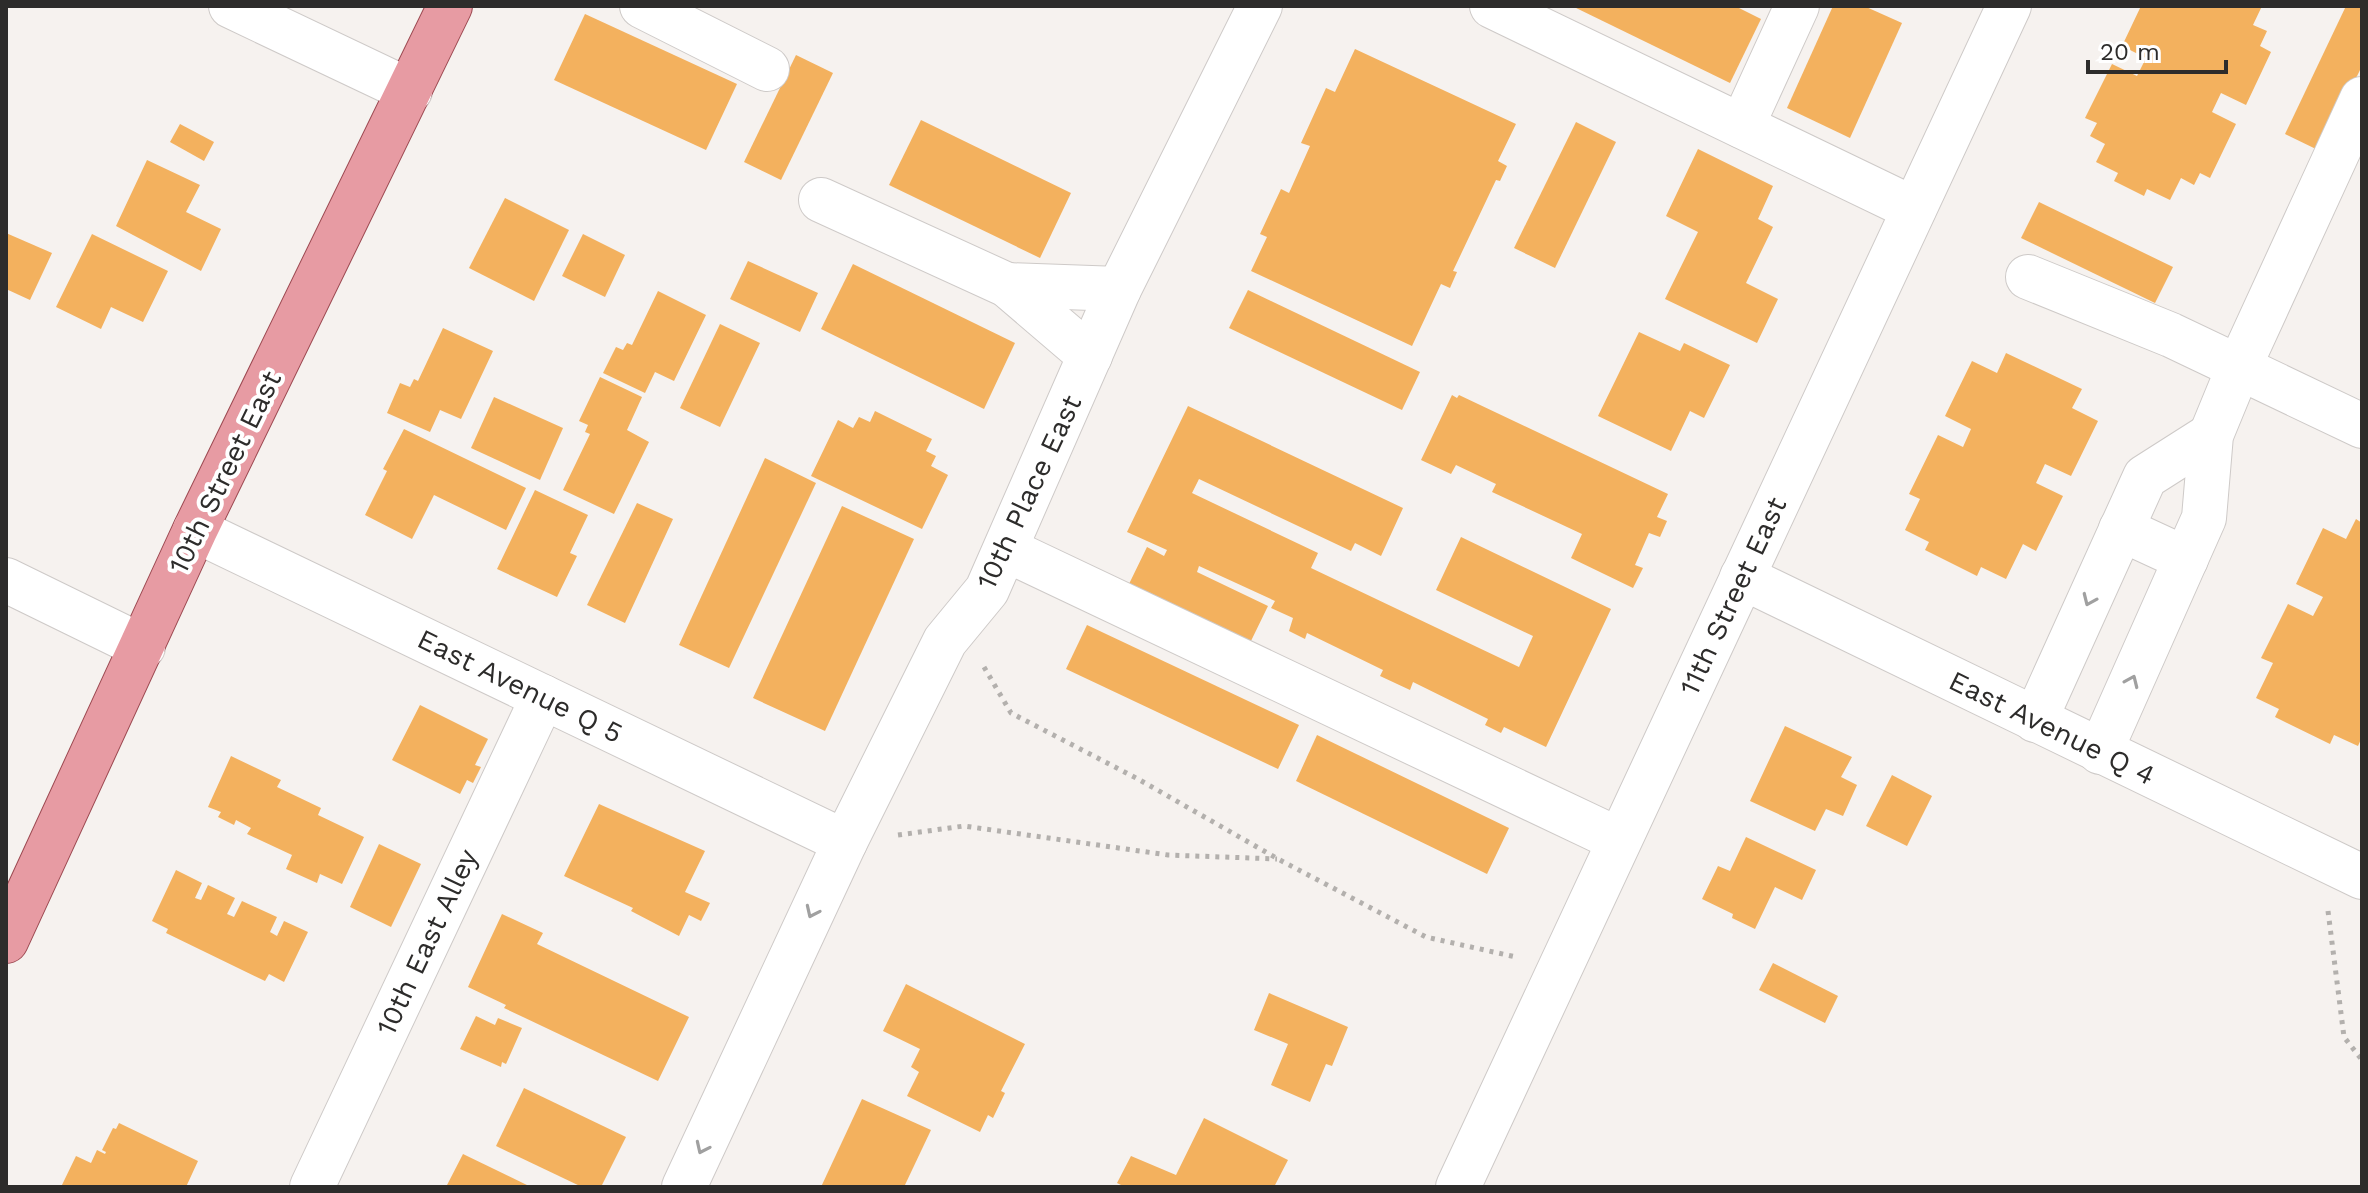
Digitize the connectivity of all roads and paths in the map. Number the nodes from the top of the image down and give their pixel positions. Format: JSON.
{"nodes":[{"id":1,"x":231,"y":6,"type":"edge"},
{"id":2,"x":450,"y":6,"type":"edge"},
{"id":3,"x":642,"y":6,"type":"edge"},
{"id":4,"x":1260,"y":6,"type":"edge"},
{"id":5,"x":1492,"y":6,"type":"edge"},
{"id":6,"x":1797,"y":6,"type":"edge"},
{"id":7,"x":2009,"y":6,"type":"edge"},
{"id":8,"x":767,"y":69,"type":"dead end"},
{"id":9,"x":410,"y":91,"type":"junction"},
{"id":10,"x":2362,"y":99,"type":"edge"},
{"id":11,"x":1742,"y":126,"type":"junction"},
{"id":12,"x":821,"y":200,"type":"dead end"},
{"id":13,"x":1914,"y":209,"type":"junction"},
{"id":14,"x":2028,"y":277,"type":"dead end"},
{"id":15,"x":1007,"y":285,"type":"junction"},
{"id":16,"x":1119,"y":289,"type":"junction"},
{"id":17,"x":1090,"y":356,"type":"junction"},
{"id":18,"x":2239,"y":367,"type":"junction"},
{"id":19,"x":2362,"y":426,"type":"edge"},
{"id":20,"x":2211,"y":435,"type":"junction"},
{"id":21,"x":2121,"y":529,"type":"junction"},
{"id":22,"x":195,"y":530,"type":"junction"},
{"id":23,"x":1007,"y":550,"type":"junction"},
{"id":24,"x":2186,"y":559,"type":"junction"},
{"id":25,"x":1742,"y":577,"type":"junction"},
{"id":26,"x":6,"y":580,"type":"edge"},
{"id":27,"x":959,"y":624,"type":"junction"},
{"id":28,"x":143,"y":647,"type":"junction"},
{"id":29,"x":543,"y":697,"type":"junction"},
{"id":30,"x":2035,"y":720,"type":"junction"},
{"id":31,"x":2100,"y":752,"type":"junction"},
{"id":32,"x":1619,"y":840,"type":"junction"},
{"id":33,"x":845,"y":842,"type":"junction"},
{"id":34,"x":2322,"y":858,"type":"junction"},
{"id":35,"x":1278,"y":859,"type":"junction"},
{"id":36,"x":2362,"y":877,"type":"edge"},
{"id":37,"x":6,"y":941,"type":"edge"},
{"id":38,"x":1560,"y":966,"type":"junction"},
{"id":39,"x":2362,"y":1060,"type":"edge"},
{"id":40,"x":312,"y":1187,"type":"edge"},
{"id":41,"x":684,"y":1187,"type":"edge"},
{"id":42,"x":1458,"y":1187,"type":"edge"}],
"edges":[{"from":1,"to":9,"type":"street"},
{"from":2,"to":9,"type":"main road","name":"10th Street East"},
{"from":3,"to":8,"type":"street"},
{"from":4,"to":16,"type":"street","name":"10th Place East"},
{"from":5,"to":11,"type":"street"},
{"from":6,"to":11,"type":"street"},
{"from":7,"to":13,"type":"street","name":"11th Street East"},
{"from":9,"to":22,"type":"main road","name":"10th Street East"},
{"from":10,"to":18,"type":"street"},
{"from":11,"to":13,"type":"street"},
{"from":12,"to":15,"type":"street"},
{"from":13,"to":25,"type":"street","name":"11th Street East"},
{"from":14,"to":18,"type":"street"},
{"from":15,"to":16,"type":"street"},
{"from":15,"to":17,"type":"street"},
{"from":16,"to":17,"type":"street","name":"10th Place East"},
{"from":17,"to":23,"type":"street","name":"10th Place East"},
{"from":18,"to":19,"type":"street"},
{"from":18,"to":20,"type":"street"},
{"from":20,"to":21,"type":"street"},
{"from":20,"to":24,"type":"street"},
{"from":21,"to":24,"type":"street"},
{"from":21,"to":30,"type":"street","one_way":true},
{"from":22,"to":28,"type":"main road","name":"10th Street East"},
{"from":22,"to":29,"type":"street","name":"East Avenue Q 5"},
{"from":23,"to":27,"type":"street","name":"10th Place East"},
{"from":23,"to":32,"type":"street"},
{"from":31,"to":24,"type":"street","one_way":true},
{"from":25,"to":30,"type":"street","name":"East Avenue Q 4"},
{"from":25,"to":32,"type":"street","name":"11th Street East"},
{"from":26,"to":28,"type":"street"},
{"from":27,"to":33,"type":"street","name":"10th Place East"},
{"from":27,"to":35,"type":"path"},
{"from":28,"to":37,"type":"main road","name":"10th Street East"},
{"from":29,"to":33,"type":"street","name":"East Avenue Q 5"},
{"from":29,"to":40,"type":"street","name":"10th East Alley"},
{"from":30,"to":31,"type":"street","name":"East Avenue Q 4"},
{"from":31,"to":34,"type":"street","name":"East Avenue Q 4"},
{"from":32,"to":38,"type":"street","name":"11th Street East"},
{"from":33,"to":35,"type":"path"},
{"from":33,"to":41,"type":"street","name":"10th Place East","one_way":true},
{"from":34,"to":36,"type":"street","name":"East Avenue Q 4"},
{"from":34,"to":39,"type":"path"},
{"from":35,"to":38,"type":"path"},
{"from":38,"to":42,"type":"street","name":"11th Street East"}]}
